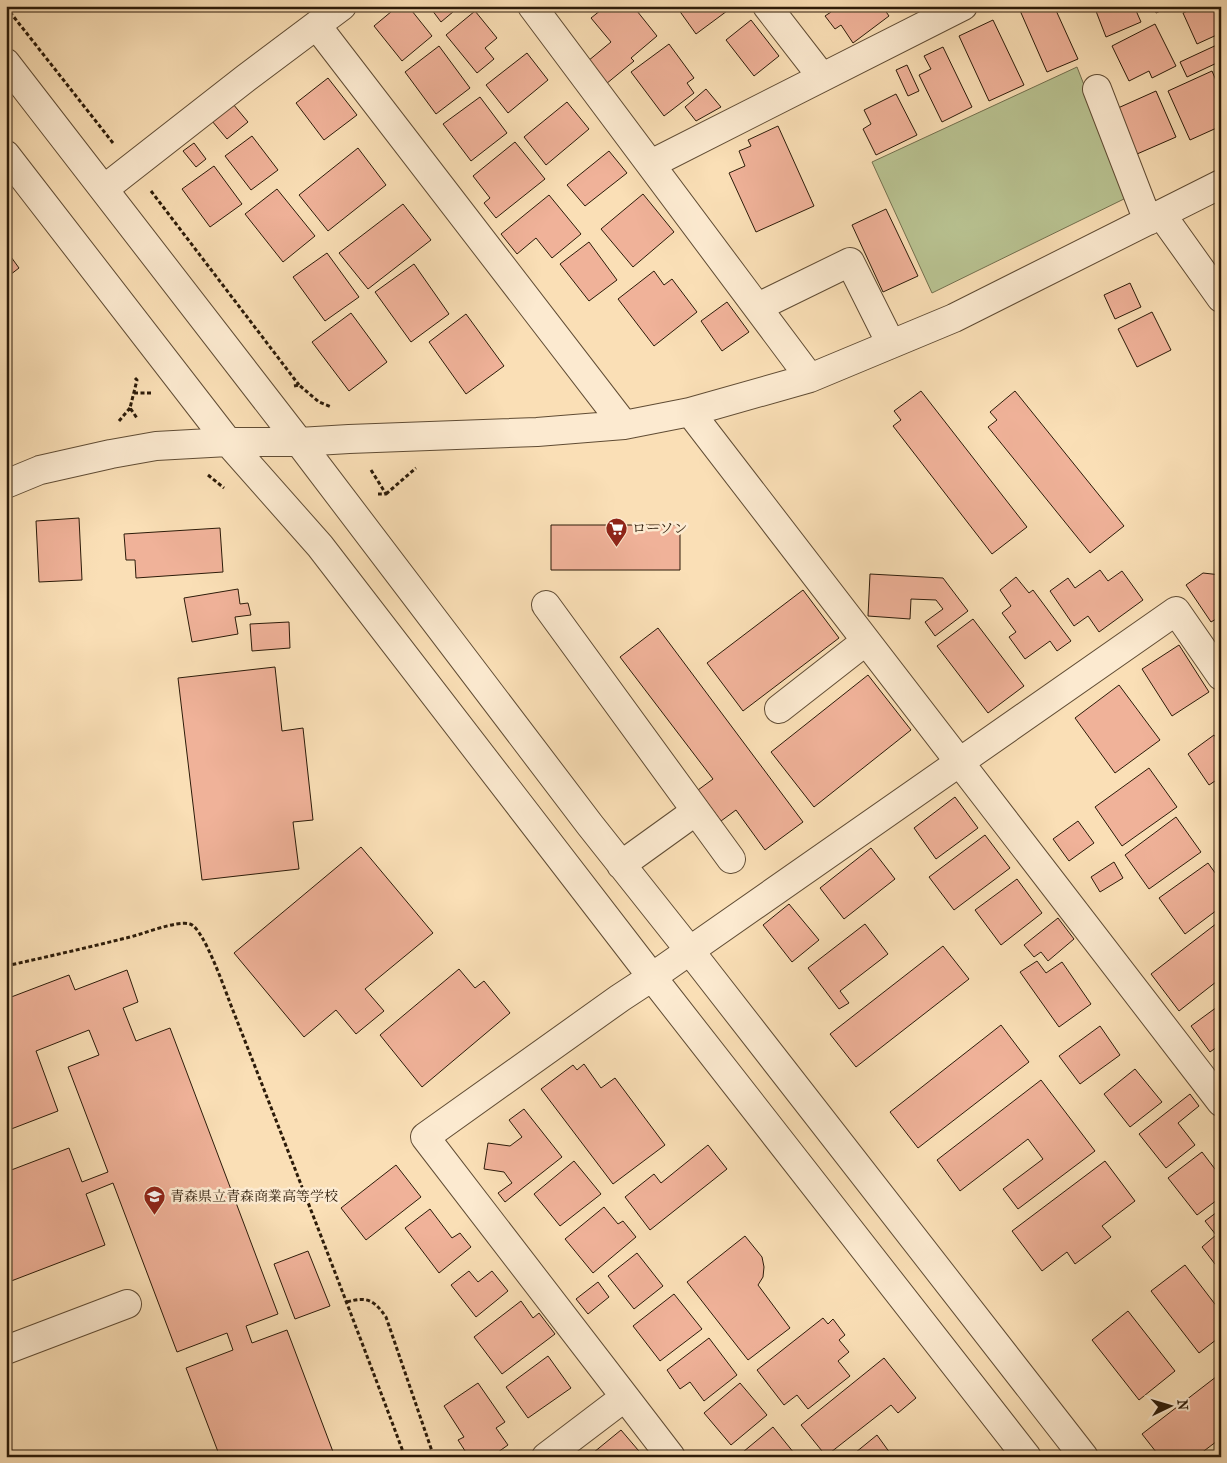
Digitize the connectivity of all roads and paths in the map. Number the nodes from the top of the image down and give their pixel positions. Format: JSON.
{"nodes":[{"id":1,"x":342,"y":6,"type":"edge"},
{"id":2,"x":532,"y":6,"type":"edge"},
{"id":3,"x":767,"y":6,"type":"edge"},
{"id":4,"x":963,"y":6,"type":"edge"},
{"id":5,"x":6,"y":7,"type":"edge"},
{"id":6,"x":317,"y":26,"type":"junction"},
{"id":7,"x":6,"y":63,"type":"edge"},
{"id":8,"x":822,"y":77,"type":"junction"},
{"id":9,"x":1097,"y":89,"type":"dead end"},
{"id":10,"x":6,"y":155,"type":"edge"},
{"id":11,"x":651,"y":164,"type":"junction"},
{"id":12,"x":132,"y":166,"type":"junction"},
{"id":13,"x":1221,"y":184,"type":"edge"},
{"id":14,"x":104,"y":189,"type":"junction"},
{"id":15,"x":1155,"y":218,"type":"junction"},
{"id":16,"x":1221,"y":298,"type":"edge"},
{"id":17,"x":758,"y":307,"type":"junction"},
{"id":18,"x":891,"y":344,"type":"junction"},
{"id":19,"x":131,"y":372,"type":"dead end"},
{"id":20,"x":810,"y":378,"type":"junction"},
{"id":21,"x":299,"y":385,"type":"dead end"},
{"id":22,"x":690,"y":412,"type":"junction"},
{"id":23,"x":624,"y":426,"type":"junction"},
{"id":24,"x":228,"y":442,"type":"junction"},
{"id":25,"x":299,"y":442,"type":"junction"},
{"id":26,"x":156,"y":446,"type":"junction"},
{"id":27,"x":6,"y":484,"type":"edge"},
{"id":28,"x":546,"y":605,"type":"dead end"},
{"id":29,"x":866,"y":641,"type":"junction"},
{"id":30,"x":1221,"y":676,"type":"edge"},
{"id":31,"x":779,"y":709,"type":"dead end"},
{"id":32,"x":959,"y":763,"type":"junction"},
{"id":33,"x":696,"y":810,"type":"junction"},
{"id":34,"x":731,"y":859,"type":"dead end"},
{"id":35,"x":621,"y":865,"type":"junction"},
{"id":36,"x":690,"y":951,"type":"junction"},
{"id":37,"x":6,"y":966,"type":"edge"},
{"id":38,"x":652,"y":977,"type":"junction"},
{"id":39,"x":1221,"y":1102,"type":"edge"},
{"id":40,"x":347,"y":1302,"type":"junction"},
{"id":41,"x":127,"y":1304,"type":"dead end"},
{"id":42,"x":6,"y":1350,"type":"edge"},
{"id":43,"x":625,"y":1397,"type":"junction"},
{"id":44,"x":405,"y":1457,"type":"edge"},
{"id":45,"x":434,"y":1457,"type":"edge"},
{"id":46,"x":546,"y":1457,"type":"edge"},
{"id":47,"x":671,"y":1457,"type":"edge"},
{"id":48,"x":1026,"y":1457,"type":"edge"},
{"id":49,"x":1084,"y":1457,"type":"edge"}],
"edges":[{"from":1,"to":6,"type":"street"},
{"from":2,"to":11,"type":"street"},
{"from":3,"to":8,"type":"street"},
{"from":4,"to":8,"type":"street"},
{"from":5,"to":12,"type":"path"},
{"from":6,"to":12,"type":"street"},
{"from":6,"to":23,"type":"street"},
{"from":7,"to":14,"type":"street"},
{"from":8,"to":11,"type":"street"},
{"from":9,"to":15,"type":"street"},
{"from":10,"to":24,"type":"street"},
{"from":11,"to":17,"type":"street"},
{"from":12,"to":14,"type":"street"},
{"from":12,"to":21,"type":"path"},
{"from":13,"to":15,"type":"street"},
{"from":14,"to":25,"type":"street"},
{"from":15,"to":16,"type":"street"},
{"from":15,"to":18,"type":"street"},
{"from":17,"to":18,"type":"street"},
{"from":17,"to":20,"type":"street"},
{"from":18,"to":20,"type":"street"},
{"from":19,"to":26,"type":"path"},
{"from":20,"to":22,"type":"street"},
{"from":22,"to":23,"type":"street"},
{"from":22,"to":29,"type":"street"},
{"from":23,"to":25,"type":"street"},
{"from":24,"to":25,"type":"street"},
{"from":24,"to":26,"type":"street"},
{"from":24,"to":38,"type":"street"},
{"from":25,"to":35,"type":"street"},
{"from":26,"to":27,"type":"street"},
{"from":28,"to":33,"type":"street"},
{"from":29,"to":31,"type":"street"},
{"from":29,"to":32,"type":"street"},
{"from":30,"to":32,"type":"street"},
{"from":32,"to":36,"type":"street"},
{"from":32,"to":39,"type":"street"},
{"from":33,"to":34,"type":"street"},
{"from":33,"to":35,"type":"street"},
{"from":35,"to":36,"type":"street"},
{"from":36,"to":38,"type":"street"},
{"from":36,"to":49,"type":"street"},
{"from":37,"to":40,"type":"path"},
{"from":38,"to":43,"type":"street"},
{"from":38,"to":48,"type":"street"},
{"from":40,"to":44,"type":"path"},
{"from":40,"to":45,"type":"path"},
{"from":41,"to":42,"type":"street"},
{"from":43,"to":46,"type":"street"},
{"from":43,"to":47,"type":"street"}]}
